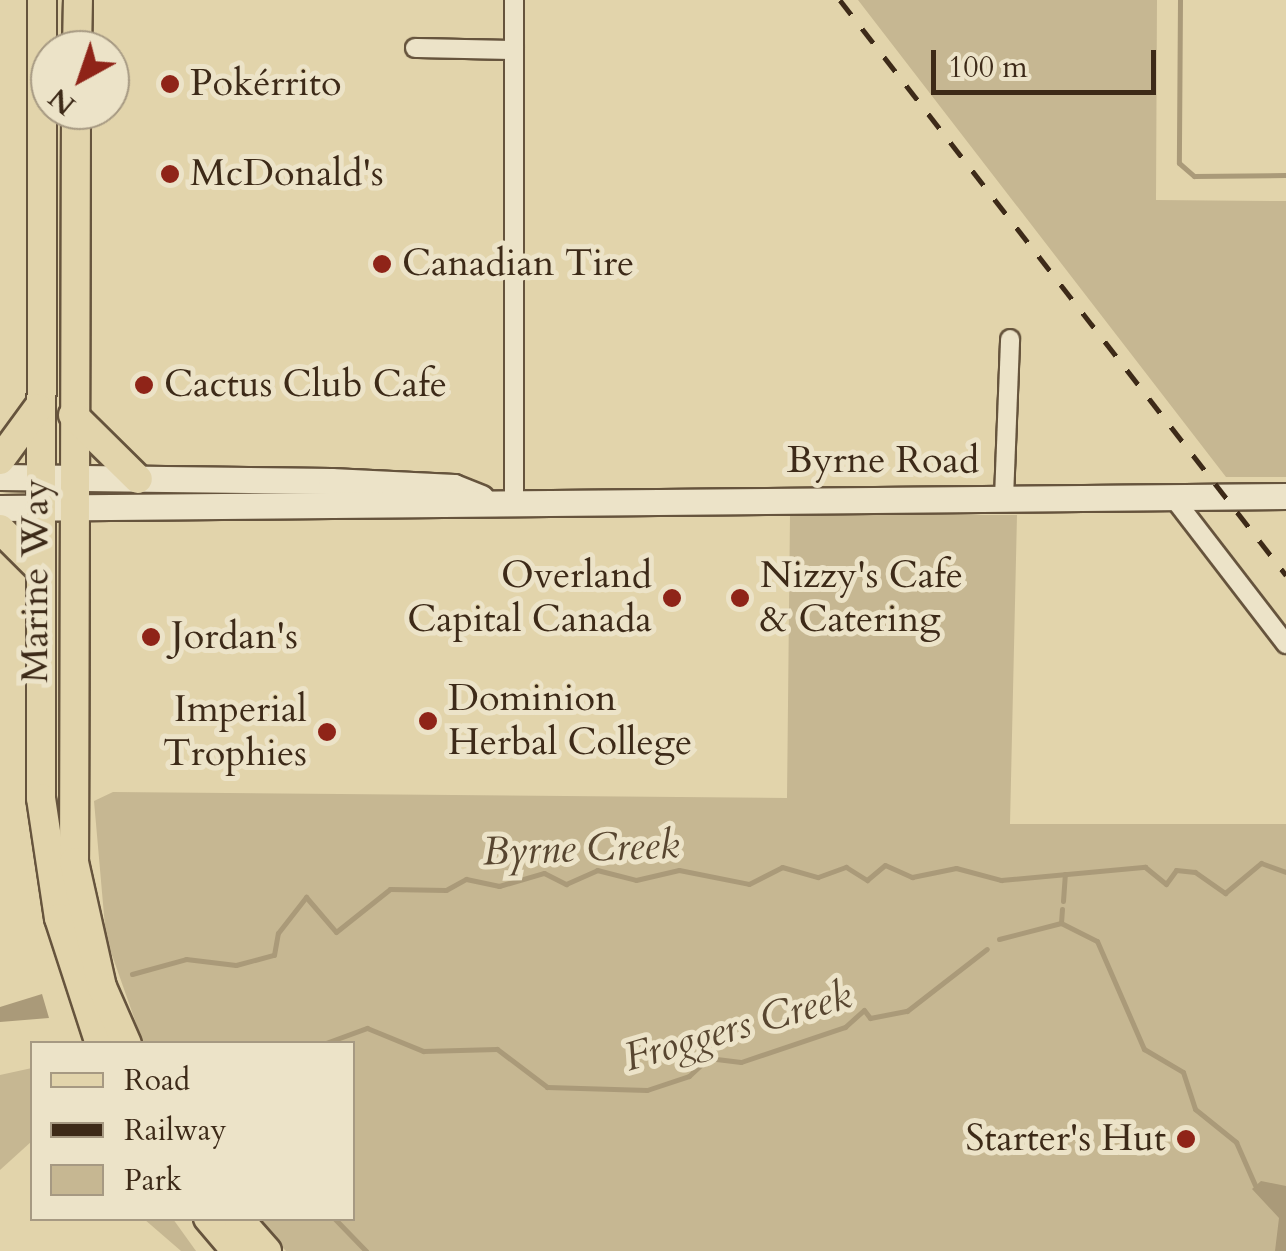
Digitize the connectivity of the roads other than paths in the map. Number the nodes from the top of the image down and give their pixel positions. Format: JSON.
{"nodes":[{"id":1,"x":42,"y":0,"type":"edge"},
{"id":2,"x":78,"y":0,"type":"edge"},
{"id":3,"x":514,"y":0,"type":"edge"},
{"id":4,"x":77,"y":30,"type":"edge"},
{"id":5,"x":415,"y":48,"type":"dead end"},
{"id":6,"x":514,"y":50,"type":"junction"},
{"id":7,"x":76,"y":130,"type":"edge"},
{"id":8,"x":1010,"y":339,"type":"dead end"},
{"id":9,"x":41,"y":402,"type":"junction"},
{"id":10,"x":73,"y":415,"type":"junction"},
{"id":11,"x":0,"y":460,"type":"edge"},
{"id":12,"x":0,"y":476,"type":"edge"},
{"id":13,"x":38,"y":478,"type":"junction"},
{"id":14,"x":74,"y":478,"type":"junction"},
{"id":15,"x":138,"y":479,"type":"junction"},
{"id":16,"x":1172,"y":496,"type":"junction"},
{"id":17,"x":1286,"y":496,"type":"edge"},
{"id":18,"x":481,"y":498,"type":"junction"},
{"id":19,"x":514,"y":498,"type":"junction"},
{"id":20,"x":1004,"y":498,"type":"junction"},
{"id":21,"x":0,"y":508,"type":"edge"},
{"id":22,"x":37,"y":508,"type":"junction"},
{"id":23,"x":74,"y":508,"type":"junction"},
{"id":24,"x":0,"y":528,"type":"edge"},
{"id":25,"x":38,"y":567,"type":"junction"},
{"id":26,"x":1286,"y":644,"type":"edge"},
{"id":27,"x":99,"y":1041,"type":"edge"},
{"id":28,"x":127,"y":1041,"type":"edge"},
{"id":29,"x":211,"y":1221,"type":"edge"},
{"id":30,"x":241,"y":1221,"type":"edge"},
{"id":31,"x":236,"y":1251,"type":"edge"},
{"id":32,"x":267,"y":1251,"type":"edge"}],
"edges":[{"from":1,"to":9,"type":"main road","name":"Marine Way"},
{"from":2,"to":4,"type":"main road"},
{"from":3,"to":6,"type":"street"},
{"from":5,"to":6,"type":"street"},
{"from":6,"to":19,"type":"street"},
{"from":7,"to":10,"type":"main road","name":"Marine Way"},
{"from":8,"to":20,"type":"street"},
{"from":9,"to":11,"type":"main road"},
{"from":9,"to":13,"type":"main road","name":"Marine Way"},
{"from":10,"to":14,"type":"main road","name":"Marine Way"},
{"from":10,"to":15,"type":"main road"},
{"from":12,"to":13,"type":"street","name":"Byrne Road"},
{"from":13,"to":14,"type":"street","name":"Byrne Road"},
{"from":13,"to":22,"type":"main road","name":"Marine Way"},
{"from":14,"to":15,"type":"street","name":"Byrne Road"},
{"from":14,"to":23,"type":"main road","name":"Marine Way"},
{"from":15,"to":18,"type":"street","name":"Byrne Road"},
{"from":16,"to":17,"type":"street","name":"Byrne Road"},
{"from":16,"to":20,"type":"street","name":"Byrne Road"},
{"from":16,"to":26,"type":"street"},
{"from":18,"to":19,"type":"street","name":"Byrne Road"},
{"from":18,"to":23,"type":"street","name":"Byrne Road"},
{"from":19,"to":20,"type":"street","name":"Byrne Road"},
{"from":21,"to":22,"type":"street","name":"Byrne Road"},
{"from":22,"to":23,"type":"street","name":"Byrne Road"},
{"from":22,"to":25,"type":"main road","name":"Marine Way"},
{"from":23,"to":28,"type":"main road","name":"Marine Way"},
{"from":24,"to":25,"type":"main road"},
{"from":25,"to":27,"type":"main road","name":"Marine Way"},
{"from":29,"to":31,"type":"main road"},
{"from":30,"to":32,"type":"main road"}]}
